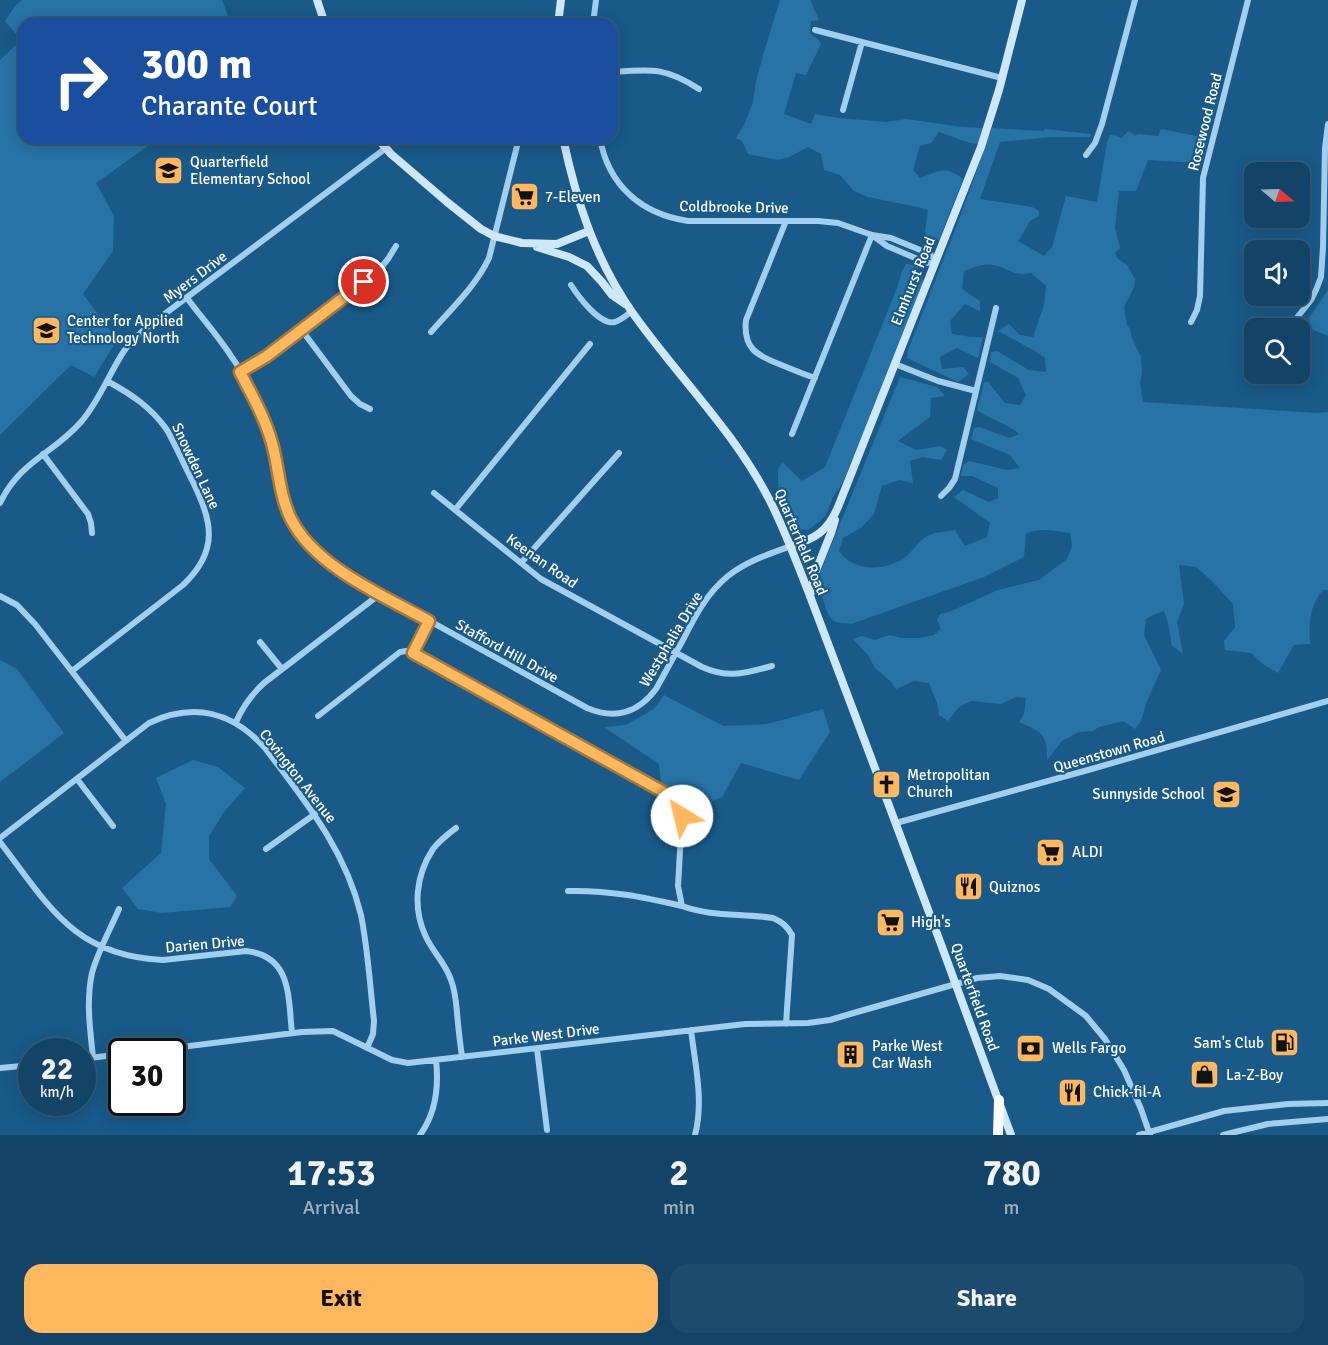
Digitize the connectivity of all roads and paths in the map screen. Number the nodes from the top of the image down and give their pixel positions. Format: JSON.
{"nodes":[{"id":1,"x":317,"y":0,"type":"edge"},
{"id":2,"x":561,"y":0,"type":"edge"},
{"id":3,"x":596,"y":0,"type":"edge"},
{"id":4,"x":1022,"y":0,"type":"edge"},
{"id":5,"x":1135,"y":0,"type":"edge"},
{"id":6,"x":1248,"y":0,"type":"edge"},
{"id":7,"x":323,"y":18,"type":"edge"},
{"id":8,"x":559,"y":18,"type":"edge"},
{"id":9,"x":594,"y":18,"type":"edge"},
{"id":10,"x":815,"y":30,"type":"dead end"},
{"id":11,"x":862,"y":42,"type":"junction"},
{"id":12,"x":618,"y":72,"type":"edge"},
{"id":13,"x":1002,"y":78,"type":"junction"},
{"id":14,"x":699,"y":89,"type":"dead end"},
{"id":15,"x":843,"y":110,"type":"dead end"},
{"id":16,"x":1328,"y":124,"type":"edge"},
{"id":17,"x":382,"y":144,"type":"edge"},
{"id":18,"x":517,"y":144,"type":"edge"},
{"id":19,"x":564,"y":144,"type":"edge"},
{"id":20,"x":602,"y":144,"type":"edge"},
{"id":21,"x":386,"y":148,"type":"junction"},
{"id":22,"x":1086,"y":154,"type":"dead end"},
{"id":23,"x":786,"y":221,"type":"junction"},
{"id":24,"x":589,"y":231,"type":"junction"},
{"id":25,"x":494,"y":236,"type":"junction"},
{"id":26,"x":872,"y":236,"type":"junction"},
{"id":27,"x":522,"y":243,"type":"junction"},
{"id":28,"x":396,"y":246,"type":"dead end"},
{"id":29,"x":936,"y":261,"type":"junction"},
{"id":30,"x":571,"y":285,"type":"dead end"},
{"id":31,"x":187,"y":298,"type":"junction"},
{"id":32,"x":996,"y":308,"type":"dead end"},
{"id":33,"x":630,"y":309,"type":"junction"},
{"id":34,"x":1297,"y":318,"type":"edge"},
{"id":35,"x":1191,"y":322,"type":"dead end"},
{"id":36,"x":300,"y":329,"type":"junction"},
{"id":37,"x":431,"y":332,"type":"dead end"},
{"id":38,"x":590,"y":344,"type":"dead end"},
{"id":39,"x":895,"y":364,"type":"junction"},
{"id":40,"x":240,"y":372,"type":"junction"},
{"id":41,"x":814,"y":378,"type":"junction"},
{"id":42,"x":107,"y":381,"type":"junction"},
{"id":43,"x":976,"y":391,"type":"junction"},
{"id":44,"x":370,"y":409,"type":"dead end"},
{"id":45,"x":792,"y":434,"type":"dead end"},
{"id":46,"x":619,"y":453,"type":"dead end"},
{"id":47,"x":43,"y":454,"type":"junction"},
{"id":48,"x":434,"y":493,"type":"dead end"},
{"id":49,"x":940,"y":496,"type":"dead end"},
{"id":50,"x":0,"y":503,"type":"edge"},
{"id":51,"x":838,"y":507,"type":"junction"},
{"id":52,"x":455,"y":510,"type":"junction"},
{"id":53,"x":92,"y":533,"type":"dead end"},
{"id":54,"x":791,"y":546,"type":"junction"},
{"id":55,"x":521,"y":564,"type":"junction"},
{"id":56,"x":380,"y":594,"type":"junction"},
{"id":57,"x":0,"y":596,"type":"edge"},
{"id":58,"x":810,"y":597,"type":"junction"},
{"id":59,"x":429,"y":621,"type":"junction"},
{"id":60,"x":260,"y":642,"type":"dead end"},
{"id":61,"x":413,"y":653,"type":"junction"},
{"id":62,"x":675,"y":653,"type":"junction"},
{"id":63,"x":772,"y":666,"type":"dead end"},
{"id":64,"x":282,"y":669,"type":"junction"},
{"id":65,"x":72,"y":671,"type":"junction"},
{"id":66,"x":1328,"y":700,"type":"edge"},
{"id":67,"x":633,"y":710,"type":"joint"},
{"id":68,"x":318,"y":716,"type":"dead end"},
{"id":69,"x":236,"y":722,"type":"junction"},
{"id":70,"x":126,"y":741,"type":"junction"},
{"id":71,"x":77,"y":779,"type":"junction"},
{"id":72,"x":315,"y":814,"type":"junction"},
{"id":73,"x":896,"y":823,"type":"junction"},
{"id":74,"x":113,"y":826,"type":"dead end"},
{"id":75,"x":456,"y":828,"type":"dead end"},
{"id":76,"x":0,"y":840,"type":"edge"},
{"id":77,"x":266,"y":849,"type":"dead end"},
{"id":78,"x":568,"y":891,"type":"dead end"},
{"id":79,"x":682,"y":906,"type":"junction"},
{"id":80,"x":119,"y":909,"type":"dead end"},
{"id":81,"x":102,"y":947,"type":"junction"},
{"id":82,"x":956,"y":984,"type":"junction"},
{"id":83,"x":786,"y":1024,"type":"junction"},
{"id":84,"x":691,"y":1030,"type":"junction"},
{"id":85,"x":292,"y":1033,"type":"junction"},
{"id":86,"x":91,"y":1038,"type":"edge"},
{"id":87,"x":186,"y":1046,"type":"edge"},
{"id":88,"x":367,"y":1048,"type":"junction"},
{"id":89,"x":537,"y":1049,"type":"junction"},
{"id":90,"x":462,"y":1057,"type":"junction"},
{"id":91,"x":436,"y":1060,"type":"junction"},
{"id":92,"x":18,"y":1066,"type":"edge"},
{"id":93,"x":0,"y":1068,"type":"edge"},
{"id":94,"x":999,"y":1100,"type":"junction"},
{"id":95,"x":1328,"y":1103,"type":"edge"},
{"id":96,"x":1328,"y":1119,"type":"edge"},
{"id":97,"x":547,"y":1130,"type":"dead end"},
{"id":98,"x":1150,"y":1133,"type":"edge"},
{"id":99,"x":420,"y":1135,"type":"edge"},
{"id":100,"x":695,"y":1135,"type":"edge"},
{"id":101,"x":998,"y":1135,"type":"edge"},
{"id":102,"x":1011,"y":1135,"type":"edge"},
{"id":103,"x":1139,"y":1135,"type":"edge"},
{"id":104,"x":1223,"y":1135,"type":"edge"}],
"edges":[{"from":1,"to":7,"type":"main road"},
{"from":2,"to":8,"type":"main road"},
{"from":3,"to":9,"type":"street"},
{"from":4,"to":13,"type":"main road","name":"Elmhurst Road"},
{"from":5,"to":22,"type":"street"},
{"from":6,"to":35,"type":"street","name":"Rosewood Road"},
{"from":10,"to":11,"type":"street"},
{"from":11,"to":13,"type":"street"},
{"from":11,"to":15,"type":"street"},
{"from":12,"to":14,"type":"street"},
{"from":13,"to":29,"type":"main road","name":"Elmhurst Road"},
{"from":16,"to":34,"type":"street"},
{"from":17,"to":21,"type":"main road"},
{"from":18,"to":25,"type":"street"},
{"from":19,"to":24,"type":"main road","name":"Quarterfield Road"},
{"from":20,"to":23,"type":"street","name":"Coldbrooke Drive"},
{"from":21,"to":25,"type":"main road"},
{"from":21,"to":31,"type":"street","name":"Myers Drive"},
{"from":23,"to":26,"type":"street","name":"Coldbrooke Drive"},
{"from":23,"to":41,"type":"street"},
{"from":24,"to":27,"type":"main road"},
{"from":24,"to":33,"type":"main road","name":"Quarterfield Road"},
{"from":25,"to":27,"type":"main road"},
{"from":25,"to":37,"type":"street"},
{"from":26,"to":29,"type":"street","name":"Coldbrooke Drive"},
{"from":26,"to":41,"type":"street"},
{"from":27,"to":33,"type":"main road"},
{"from":28,"to":36,"type":"street"},
{"from":29,"to":39,"type":"main road","name":"Elmhurst Road"},
{"from":30,"to":33,"type":"street"},
{"from":31,"to":40,"type":"street","name":"Stafford Hill Drive"},
{"from":31,"to":42,"type":"street","name":"Myers Drive"},
{"from":32,"to":43,"type":"street"},
{"from":33,"to":54,"type":"main road","name":"Quarterfield Road"},
{"from":36,"to":40,"type":"street"},
{"from":36,"to":44,"type":"street"},
{"from":38,"to":52,"type":"street"},
{"from":39,"to":43,"type":"street"},
{"from":39,"to":51,"type":"main road","name":"Elmhurst Road"},
{"from":40,"to":56,"type":"street","name":"Stafford Hill Drive"},
{"from":41,"to":45,"type":"street"},
{"from":42,"to":47,"type":"street","name":"Myers Drive"},
{"from":42,"to":65,"type":"street","name":"Snowden Lane"},
{"from":43,"to":49,"type":"street"},
{"from":46,"to":55,"type":"street"},
{"from":47,"to":50,"type":"street","name":"Myers Drive"},
{"from":47,"to":53,"type":"street"},
{"from":48,"to":52,"type":"street","name":"Keenan Road"},
{"from":51,"to":54,"type":"main road","name":"Elmhurst Road"},
{"from":51,"to":58,"type":"main road"},
{"from":52,"to":55,"type":"street","name":"Keenan Road"},
{"from":54,"to":58,"type":"main road","name":"Quarterfield Road"},
{"from":54,"to":62,"type":"street","name":"Westphalia Drive"},
{"from":55,"to":62,"type":"street","name":"Keenan Road"},
{"from":56,"to":59,"type":"street","name":"Stafford Hill Drive"},
{"from":56,"to":64,"type":"street"},
{"from":57,"to":65,"type":"street"},
{"from":58,"to":73,"type":"main road","name":"Quarterfield Road"},
{"from":59,"to":61,"type":"street"},
{"from":59,"to":67,"type":"street","name":"Stafford Hill Drive"},
{"from":60,"to":64,"type":"street"},
{"from":61,"to":68,"type":"street"},
{"from":61,"to":79,"type":"street"},
{"from":62,"to":63,"type":"street","name":"Keenan Road"},
{"from":62,"to":67,"type":"street","name":"Westphalia Drive"},
{"from":64,"to":69,"type":"street"},
{"from":65,"to":70,"type":"street"},
{"from":66,"to":73,"type":"street","name":"Queenstown Road"},
{"from":69,"to":70,"type":"street","name":"Covington Avenue"},
{"from":69,"to":72,"type":"street","name":"Covington Avenue"},
{"from":70,"to":71,"type":"street","name":"Covington Avenue"},
{"from":71,"to":74,"type":"street"},
{"from":71,"to":76,"type":"street","name":"Covington Avenue"},
{"from":72,"to":77,"type":"street"},
{"from":72,"to":88,"type":"street","name":"Covington Avenue"},
{"from":73,"to":82,"type":"main road","name":"Quarterfield Road"},
{"from":75,"to":90,"type":"street"},
{"from":76,"to":81,"type":"street","name":"Darien Drive"},
{"from":78,"to":79,"type":"street"},
{"from":79,"to":83,"type":"street"},
{"from":80,"to":81,"type":"street"},
{"from":81,"to":85,"type":"street","name":"Darien Drive"},
{"from":81,"to":86,"type":"street"},
{"from":82,"to":83,"type":"street","name":"Parke West Drive"},
{"from":82,"to":94,"type":"main road","name":"Quarterfield Road"},
{"from":82,"to":98,"type":"street","name":"Parke West Drive"},
{"from":83,"to":84,"type":"street","name":"Parke West Drive"},
{"from":84,"to":89,"type":"street","name":"Parke West Drive"},
{"from":84,"to":100,"type":"street"},
{"from":85,"to":87,"type":"street","name":"Parke West Drive"},
{"from":85,"to":88,"type":"street","name":"Parke West Drive"},
{"from":88,"to":91,"type":"street","name":"Parke West Drive"},
{"from":89,"to":90,"type":"street","name":"Parke West Drive"},
{"from":89,"to":97,"type":"street"},
{"from":90,"to":91,"type":"street","name":"Parke West Drive"},
{"from":91,"to":99,"type":"street"},
{"from":92,"to":93,"type":"street"},
{"from":94,"to":101,"type":"highway"},
{"from":94,"to":102,"type":"main road","name":"Quarterfield Road"},
{"from":95,"to":98,"type":"street"},
{"from":96,"to":104,"type":"street"},
{"from":98,"to":103,"type":"street"}]}
